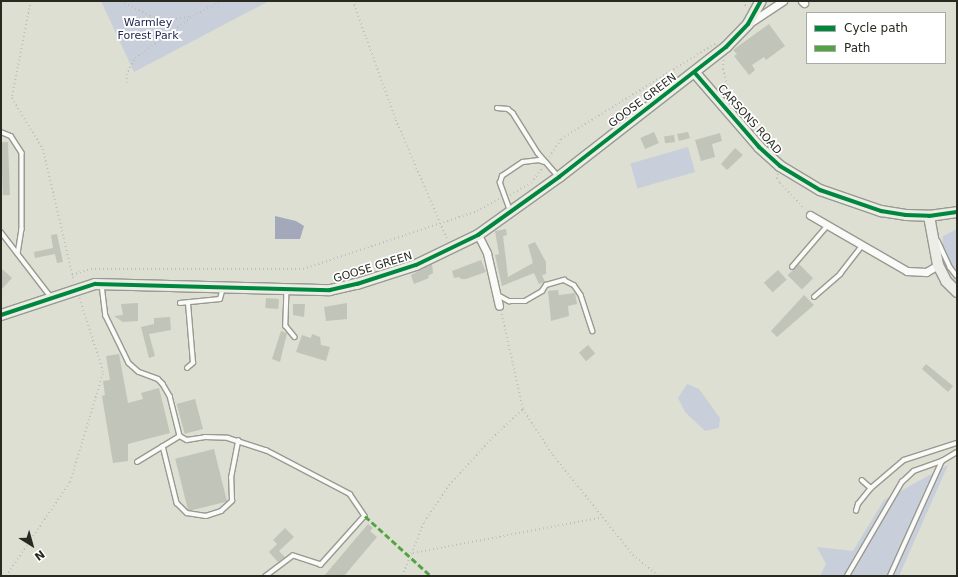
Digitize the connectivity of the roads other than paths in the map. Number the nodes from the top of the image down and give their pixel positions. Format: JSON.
{"nodes":[{"id":1,"x":761,"y":1,"type":"edge"},
{"id":2,"x":784,"y":1,"type":"edge"},
{"id":3,"x":748,"y":24,"type":"junction"},
{"id":4,"x":695,"y":72,"type":"junction"},
{"id":5,"x":497,"y":108,"type":"dead end"},
{"id":6,"x":1,"y":132,"type":"edge"},
{"id":7,"x":546,"y":163,"type":"junction"},
{"id":8,"x":559,"y":177,"type":"junction"},
{"id":9,"x":957,"y":212,"type":"edge"},
{"id":10,"x":510,"y":213,"type":"junction"},
{"id":11,"x":810,"y":215,"type":"road end"},
{"id":12,"x":929,"y":216,"type":"junction"},
{"id":13,"x":828,"y":225,"type":"junction"},
{"id":14,"x":933,"y":231,"type":"junction"},
{"id":15,"x":1,"y":232,"type":"edge"},
{"id":16,"x":478,"y":235,"type":"junction"},
{"id":17,"x":862,"y":246,"type":"junction"},
{"id":18,"x":18,"y":254,"type":"junction"},
{"id":19,"x":938,"y":265,"type":"junction"},
{"id":20,"x":792,"y":267,"type":"dead end"},
{"id":21,"x":957,"y":276,"type":"edge"},
{"id":22,"x":102,"y":284,"type":"junction"},
{"id":23,"x":223,"y":287,"type":"junction"},
{"id":24,"x":286,"y":289,"type":"junction"},
{"id":25,"x":957,"y":292,"type":"edge"},
{"id":26,"x":498,"y":295,"type":"junction"},
{"id":27,"x":814,"y":297,"type":"dead end"},
{"id":28,"x":51,"y":298,"type":"junction"},
{"id":29,"x":180,"y":303,"type":"dead end"},
{"id":30,"x":188,"y":303,"type":"junction"},
{"id":31,"x":500,"y":306,"type":"road end"},
{"id":32,"x":1,"y":315,"type":"edge"},
{"id":33,"x":593,"y":331,"type":"dead end"},
{"id":34,"x":295,"y":336,"type":"dead end"},
{"id":35,"x":187,"y":368,"type":"dead end"},
{"id":36,"x":180,"y":436,"type":"junction"},
{"id":37,"x":238,"y":441,"type":"junction"},
{"id":38,"x":957,"y":443,"type":"edge"},
{"id":39,"x":163,"y":446,"type":"junction"},
{"id":40,"x":957,"y":452,"type":"edge"},
{"id":41,"x":942,"y":461,"type":"junction"},
{"id":42,"x":137,"y":462,"type":"dead end"},
{"id":43,"x":862,"y":480,"type":"dead end"},
{"id":44,"x":871,"y":488,"type":"junction"},
{"id":45,"x":856,"y":511,"type":"dead end"},
{"id":46,"x":266,"y":576,"type":"edge"},
{"id":47,"x":848,"y":576,"type":"edge"},
{"id":48,"x":890,"y":576,"type":"edge"}],
"edges":[{"from":1,"to":3,"type":"street","name":"GOOSE GREEN"},
{"from":2,"to":3,"type":"street"},
{"from":3,"to":4,"type":"street","name":"GOOSE GREEN"},
{"from":4,"to":8,"type":"street","name":"GOOSE GREEN"},
{"from":4,"to":12,"type":"street","name":"CARSONS ROAD"},
{"from":5,"to":7,"type":"lane"},
{"from":6,"to":18,"type":"lane"},
{"from":7,"to":8,"type":"lane"},
{"from":7,"to":10,"type":"lane"},
{"from":8,"to":10,"type":"street","name":"GOOSE GREEN"},
{"from":9,"to":12,"type":"street","name":"CARSONS ROAD"},
{"from":10,"to":16,"type":"street","name":"GOOSE GREEN"},
{"from":11,"to":13,"type":"street"},
{"from":12,"to":14,"type":"street"},
{"from":13,"to":17,"type":"street"},
{"from":13,"to":20,"type":"lane"},
{"from":14,"to":19,"type":"street"},
{"from":14,"to":21,"type":"lane"},
{"from":15,"to":18,"type":"lane"},
{"from":16,"to":24,"type":"street","name":"GOOSE GREEN"},
{"from":16,"to":26,"type":"street"},
{"from":17,"to":19,"type":"street"},
{"from":17,"to":27,"type":"lane"},
{"from":18,"to":28,"type":"lane"},
{"from":19,"to":25,"type":"street"},
{"from":22,"to":23,"type":"street","name":"GOOSE GREEN"},
{"from":22,"to":28,"type":"street","name":"GOOSE GREEN"},
{"from":22,"to":36,"type":"lane"},
{"from":23,"to":24,"type":"street","name":"GOOSE GREEN"},
{"from":23,"to":30,"type":"lane"},
{"from":24,"to":34,"type":"lane"},
{"from":26,"to":31,"type":"street"},
{"from":26,"to":33,"type":"lane"},
{"from":28,"to":32,"type":"street","name":"GOOSE GREEN"},
{"from":29,"to":30,"type":"lane"},
{"from":30,"to":35,"type":"lane"},
{"from":36,"to":37,"type":"lane"},
{"from":36,"to":39,"type":"lane"},
{"from":37,"to":39,"type":"lane"},
{"from":37,"to":46,"type":"lane"},
{"from":38,"to":44,"type":"lane"},
{"from":39,"to":42,"type":"lane"},
{"from":40,"to":41,"type":"lane"},
{"from":41,"to":47,"type":"lane"},
{"from":41,"to":48,"type":"lane"},
{"from":43,"to":44,"type":"lane"},
{"from":44,"to":45,"type":"lane"}]}
